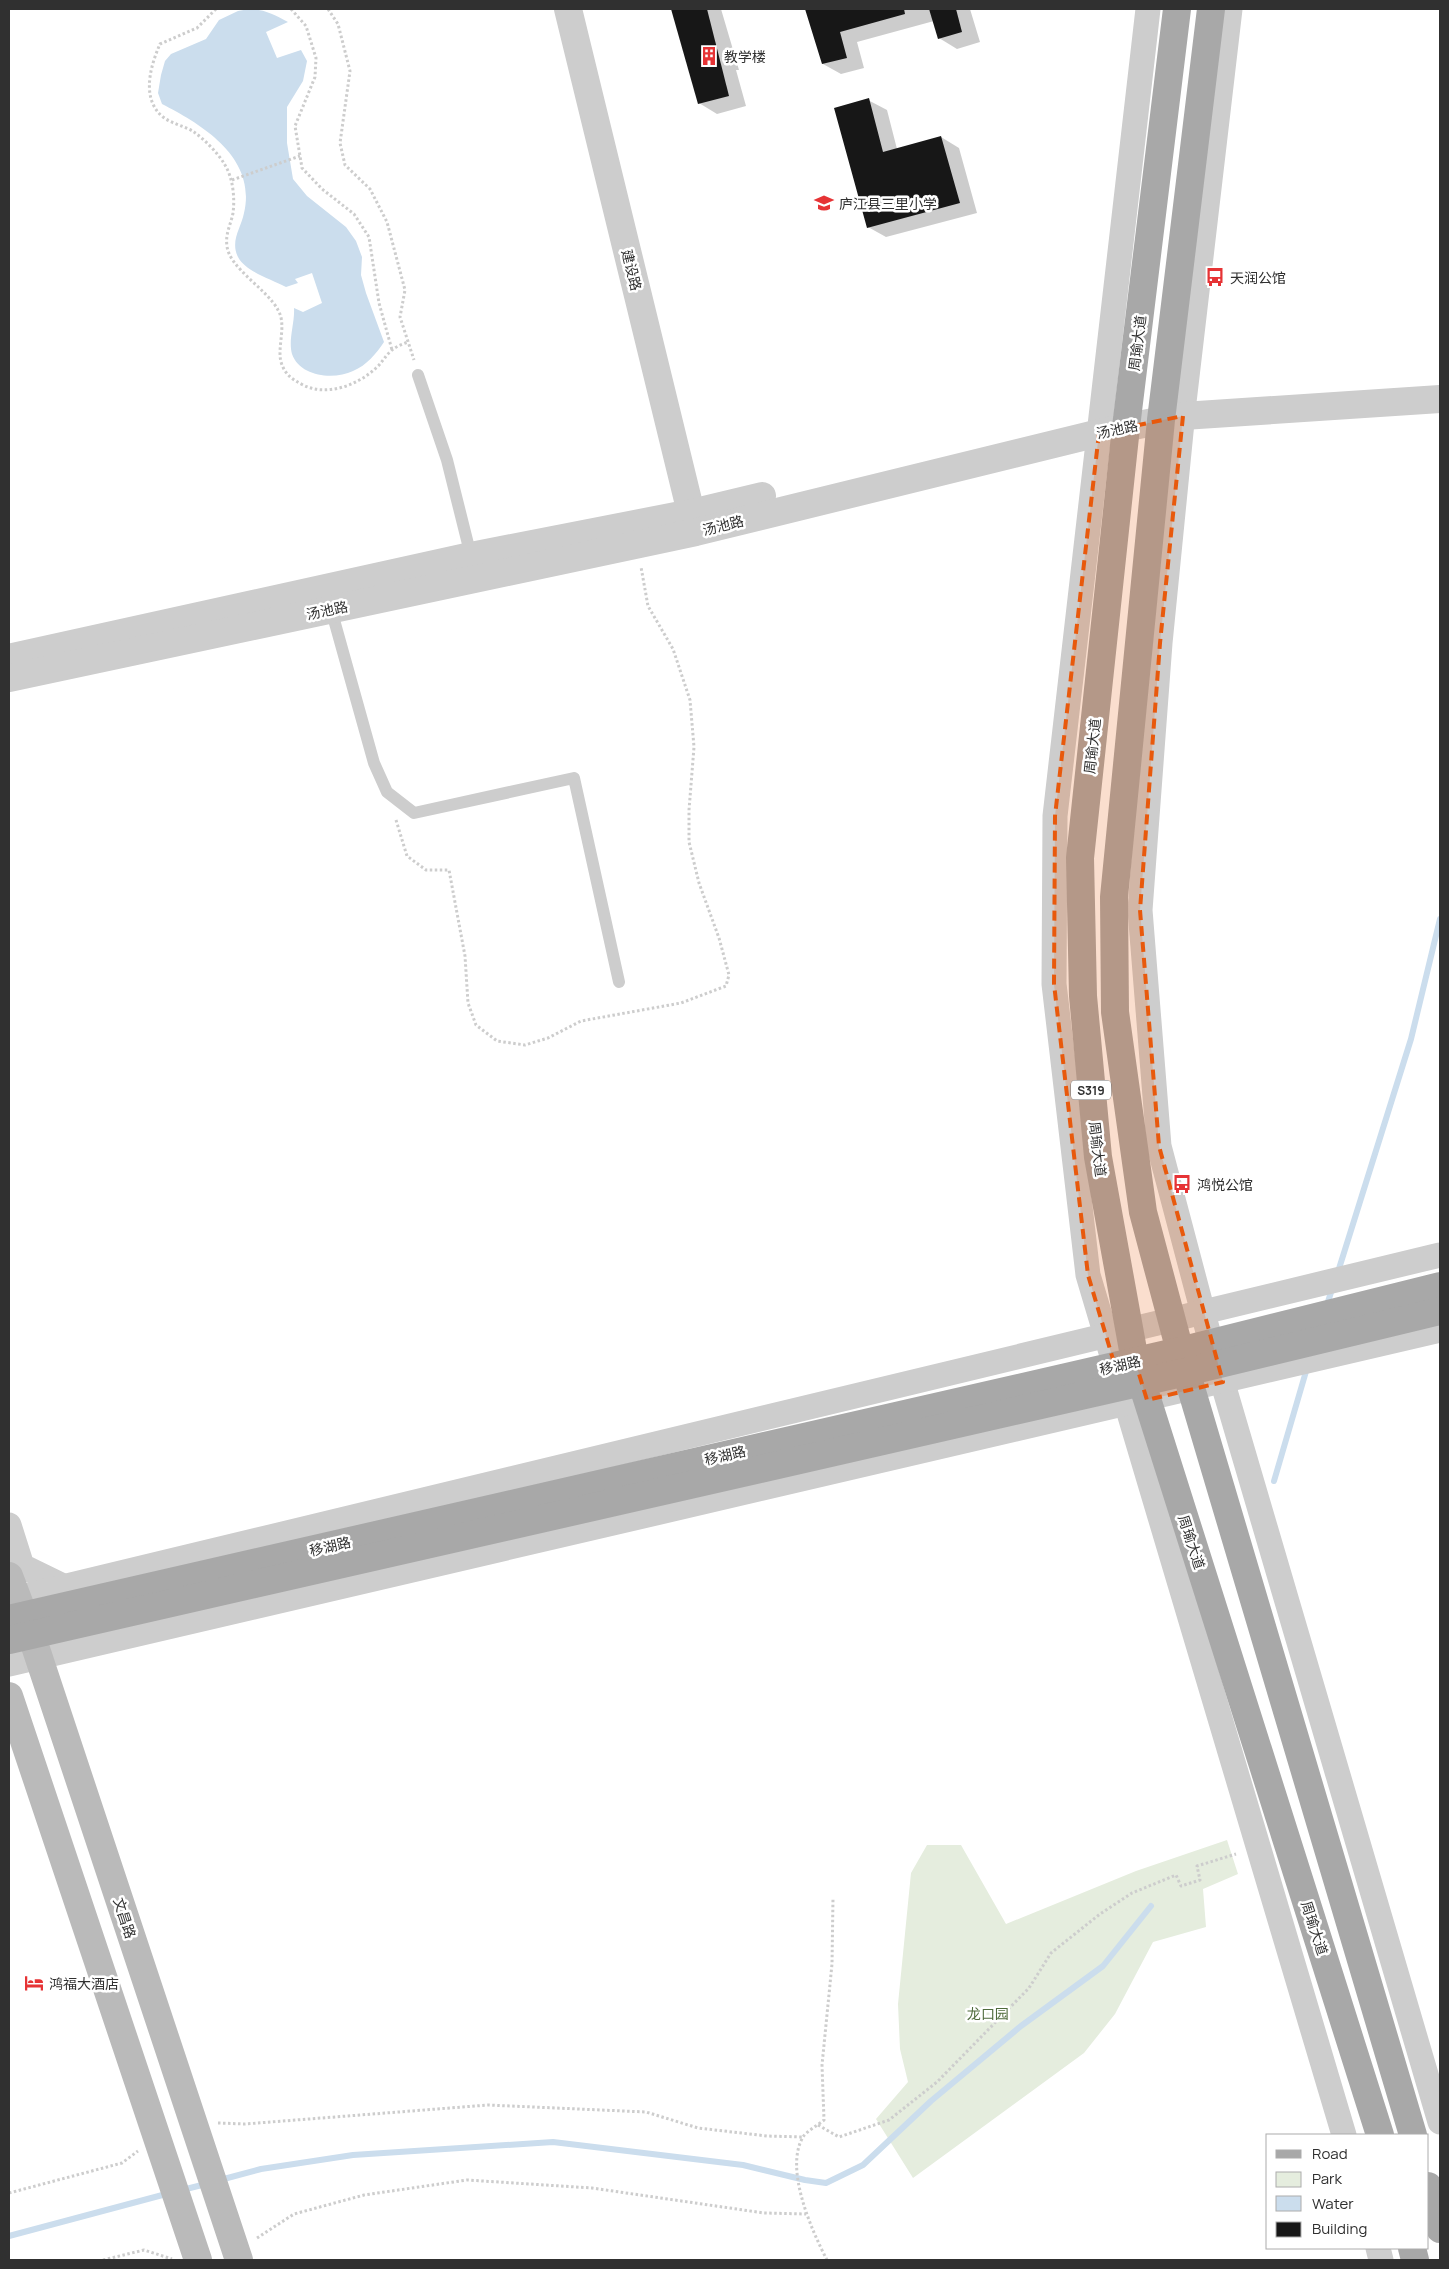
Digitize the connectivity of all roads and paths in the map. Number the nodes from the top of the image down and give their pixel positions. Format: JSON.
{"nodes":[{"id":1,"x":216,"y":9,"type":"edge"},
{"id":2,"x":291,"y":9,"type":"edge"},
{"id":3,"x":328,"y":9,"type":"edge"},
{"id":4,"x":568,"y":9,"type":"edge"},
{"id":5,"x":1148,"y":9,"type":"edge"},
{"id":6,"x":1177,"y":9,"type":"edge"},
{"id":7,"x":1211,"y":9,"type":"edge"},
{"id":8,"x":1230,"y":9,"type":"edge"},
{"id":9,"x":300,"y":156,"type":"junction"},
{"id":10,"x":232,"y":180,"type":"junction"},
{"id":11,"x":408,"y":342,"type":"junction"},
{"id":12,"x":392,"y":350,"type":"junction"},
{"id":13,"x":418,"y":376,"type":"joint"},
{"id":14,"x":1440,"y":384,"type":"edge"},
{"id":15,"x":1440,"y":399,"type":"edge"},
{"id":16,"x":1173,"y":411,"type":"junction"},
{"id":17,"x":1127,"y":421,"type":"junction"},
{"id":18,"x":1100,"y":427,"type":"junction"},
{"id":19,"x":694,"y":522,"type":"junction"},
{"id":20,"x":471,"y":556,"type":"junction"},
{"id":21,"x":331,"y":609,"type":"junction"},
{"id":22,"x":9,"y":658,"type":"edge"},
{"id":23,"x":9,"y":678,"type":"edge"},
{"id":24,"x":619,"y":982,"type":"dead end"},
{"id":25,"x":1440,"y":1255,"type":"edge"},
{"id":26,"x":1440,"y":1286,"type":"edge"},
{"id":27,"x":1440,"y":1311,"type":"edge"},
{"id":28,"x":1203,"y":1312,"type":"junction"},
{"id":29,"x":1172,"y":1320,"type":"junction"},
{"id":30,"x":1440,"y":1330,"type":"edge"},
{"id":31,"x":1118,"y":1333,"type":"junction"},
{"id":32,"x":1316,"y":1339,"type":"junction"},
{"id":33,"x":1217,"y":1363,"type":"junction"},
{"id":34,"x":1186,"y":1371,"type":"junction"},
{"id":35,"x":1131,"y":1383,"type":"junction"},
{"id":36,"x":9,"y":1526,"type":"edge"},
{"id":37,"x":63,"y":1586,"type":"junction"},
{"id":38,"x":18,"y":1618,"type":"edge"},
{"id":39,"x":9,"y":1664,"type":"edge"},
{"id":40,"x":9,"y":1696,"type":"edge"},
{"id":41,"x":1258,"y":1847,"type":"junction"},
{"id":42,"x":833,"y":1898,"type":"dead end"},
{"id":43,"x":1440,"y":2122,"type":"edge"},
{"id":44,"x":818,"y":2125,"type":"junction"},
{"id":45,"x":196,"y":2131,"type":"junction"},
{"id":46,"x":1344,"y":2134,"type":"edge"},
{"id":47,"x":1380,"y":2134,"type":"edge"},
{"id":48,"x":1413,"y":2134,"type":"edge"},
{"id":49,"x":803,"y":2137,"type":"junction"},
{"id":50,"x":159,"y":2144,"type":"junction"},
{"id":51,"x":1429,"y":2190,"type":"edge"},
{"id":52,"x":9,"y":2193,"type":"edge"},
{"id":53,"x":806,"y":2214,"type":"junction"},
{"id":54,"x":1440,"y":2229,"type":"edge"},
{"id":55,"x":235,"y":2250,"type":"edge"},
{"id":56,"x":190,"y":2258,"type":"edge"},
{"id":57,"x":103,"y":2260,"type":"edge"},
{"id":58,"x":827,"y":2260,"type":"edge"}],
"edges":[{"from":1,"to":10,"type":"path"},
{"from":2,"to":9,"type":"path"},
{"from":3,"to":11,"type":"path"},
{"from":4,"to":19,"type":"street","name":"建设路"},
{"from":5,"to":18,"type":"street"},
{"from":6,"to":17,"type":"main road","name":"周瑜大道","number":"S319"},
{"from":7,"to":16,"type":"main road","number":"S319"},
{"from":8,"to":16,"type":"street"},
{"from":9,"to":10,"type":"path"},
{"from":9,"to":12,"type":"path"},
{"from":10,"to":12,"type":"path"},
{"from":11,"to":12,"type":"path"},
{"from":11,"to":13,"type":"path"},
{"from":13,"to":20,"type":"lane"},
{"from":14,"to":16,"type":"street","name":"汤池路"},
{"from":15,"to":16,"type":"street","name":"汤池路"},
{"from":16,"to":17,"type":"street","name":"汤池路"},
{"from":16,"to":28,"type":"street"},
{"from":16,"to":29,"type":"main road","number":"S319"},
{"from":17,"to":18,"type":"street","name":"汤池路"},
{"from":17,"to":31,"type":"main road","name":"周瑜大道","number":"S319"},
{"from":18,"to":19,"type":"street","name":"汤池路"},
{"from":18,"to":31,"type":"street"},
{"from":19,"to":20,"type":"street","name":"汤池路"},
{"from":19,"to":21,"type":"street","name":"汤池路"},
{"from":20,"to":22,"type":"street","name":"汤池路"},
{"from":21,"to":23,"type":"street","name":"汤池路"},
{"from":21,"to":24,"type":"lane"},
{"from":25,"to":28,"type":"street","name":"移湖路"},
{"from":26,"to":32,"type":"main road","name":"移湖路"},
{"from":27,"to":32,"type":"main road","name":"移湖路"},
{"from":28,"to":29,"type":"street","name":"移湖路"},
{"from":28,"to":33,"type":"street"},
{"from":29,"to":31,"type":"street","name":"移湖路"},
{"from":29,"to":34,"type":"main road","number":"S319"},
{"from":30,"to":32,"type":"street","name":"移湖路"},
{"from":31,"to":35,"type":"main road","name":"周瑜大道","number":"S319"},
{"from":31,"to":37,"type":"street","name":"移湖路"},
{"from":32,"to":33,"type":"main road","name":"移湖路"},
{"from":32,"to":33,"type":"street","name":"移湖路"},
{"from":33,"to":34,"type":"main road","name":"移湖路"},
{"from":33,"to":34,"type":"street","name":"移湖路"},
{"from":33,"to":43,"type":"street"},
{"from":34,"to":35,"type":"main road","name":"移湖路"},
{"from":34,"to":35,"type":"street","name":"移湖路"},
{"from":34,"to":48,"type":"main road","number":"S319"},
{"from":35,"to":38,"type":"main road","name":"移湖路"},
{"from":35,"to":38,"type":"street","name":"移湖路"},
{"from":35,"to":41,"type":"street"},
{"from":35,"to":47,"type":"main road","name":"周瑜大道","number":"S319"},
{"from":36,"to":37,"type":"street"},
{"from":37,"to":38,"type":"street","name":"移湖路"},
{"from":38,"to":39,"type":"street"},
{"from":38,"to":45,"type":"main road","name":"文昌路"},
{"from":40,"to":50,"type":"main road"},
{"from":41,"to":44,"type":"path"},
{"from":41,"to":46,"type":"street"},
{"from":42,"to":44,"type":"path"},
{"from":44,"to":49,"type":"path"},
{"from":45,"to":49,"type":"path"},
{"from":45,"to":55,"type":"main road","name":"文昌路"},
{"from":49,"to":53,"type":"path"},
{"from":50,"to":52,"type":"path"},
{"from":50,"to":56,"type":"main road"},
{"from":51,"to":54,"type":"main road"},
{"from":53,"to":55,"type":"path"},
{"from":53,"to":58,"type":"path"},
{"from":56,"to":57,"type":"path"}]}
